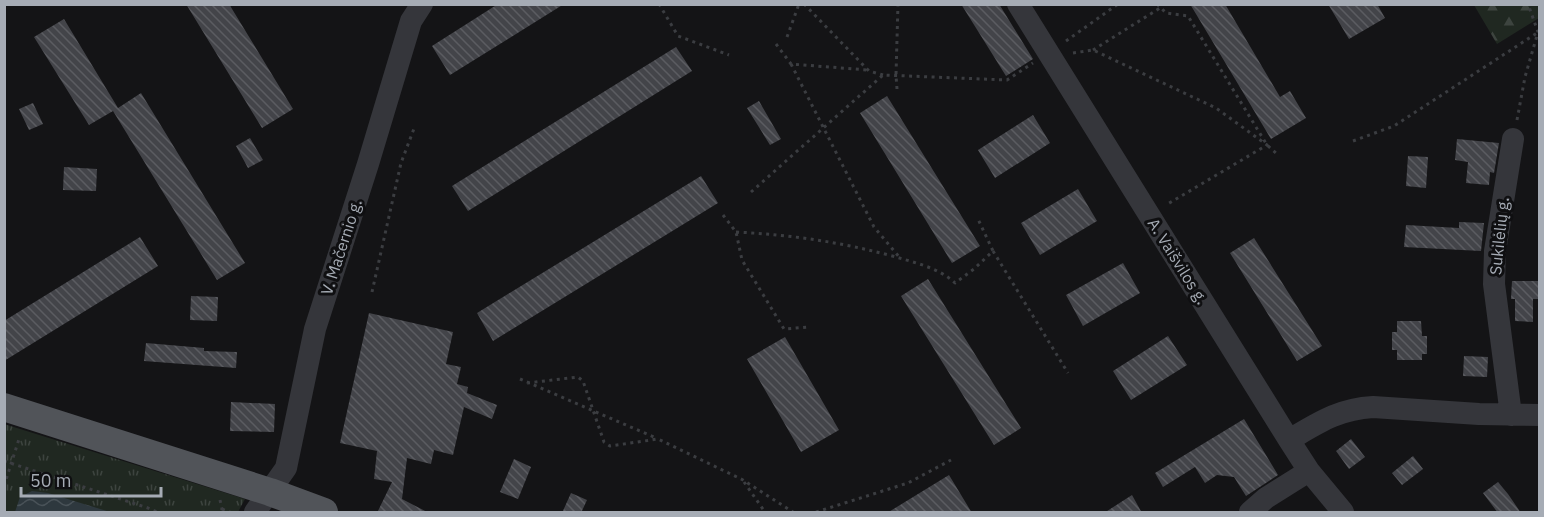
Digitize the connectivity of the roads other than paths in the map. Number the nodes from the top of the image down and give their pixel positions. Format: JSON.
{"nodes":[{"id":1,"x":422,"y":4,"type":"edge"},
{"id":2,"x":1018,"y":4,"type":"edge"},
{"id":3,"x":1513,"y":139,"type":"road end"},
{"id":4,"x":4,"y":407,"type":"edge"},
{"id":5,"x":1539,"y":414,"type":"edge"},
{"id":6,"x":1511,"y":415,"type":"junction"},
{"id":7,"x":1289,"y":440,"type":"junction"},
{"id":8,"x":1309,"y":471,"type":"junction"},
{"id":9,"x":262,"y":502,"type":"edge"},
{"id":10,"x":324,"y":513,"type":"edge"},
{"id":11,"x":1250,"y":513,"type":"edge"},
{"id":12,"x":1343,"y":513,"type":"edge"}],
"edges":[{"from":1,"to":9,"type":"street","name":"V. Mačernio g."},
{"from":2,"to":7,"type":"street","name":"A. Vaišvilos g."},
{"from":3,"to":6,"type":"street","name":"Sukilėlių g."},
{"from":4,"to":9,"type":"main road"},
{"from":5,"to":6,"type":"street"},
{"from":6,"to":7,"type":"street"},
{"from":7,"to":8,"type":"street","name":"A. Vaišvilos g."},
{"from":8,"to":11,"type":"street"},
{"from":8,"to":12,"type":"street","name":"A. Vaišvilos g."},
{"from":9,"to":10,"type":"main road"}]}
